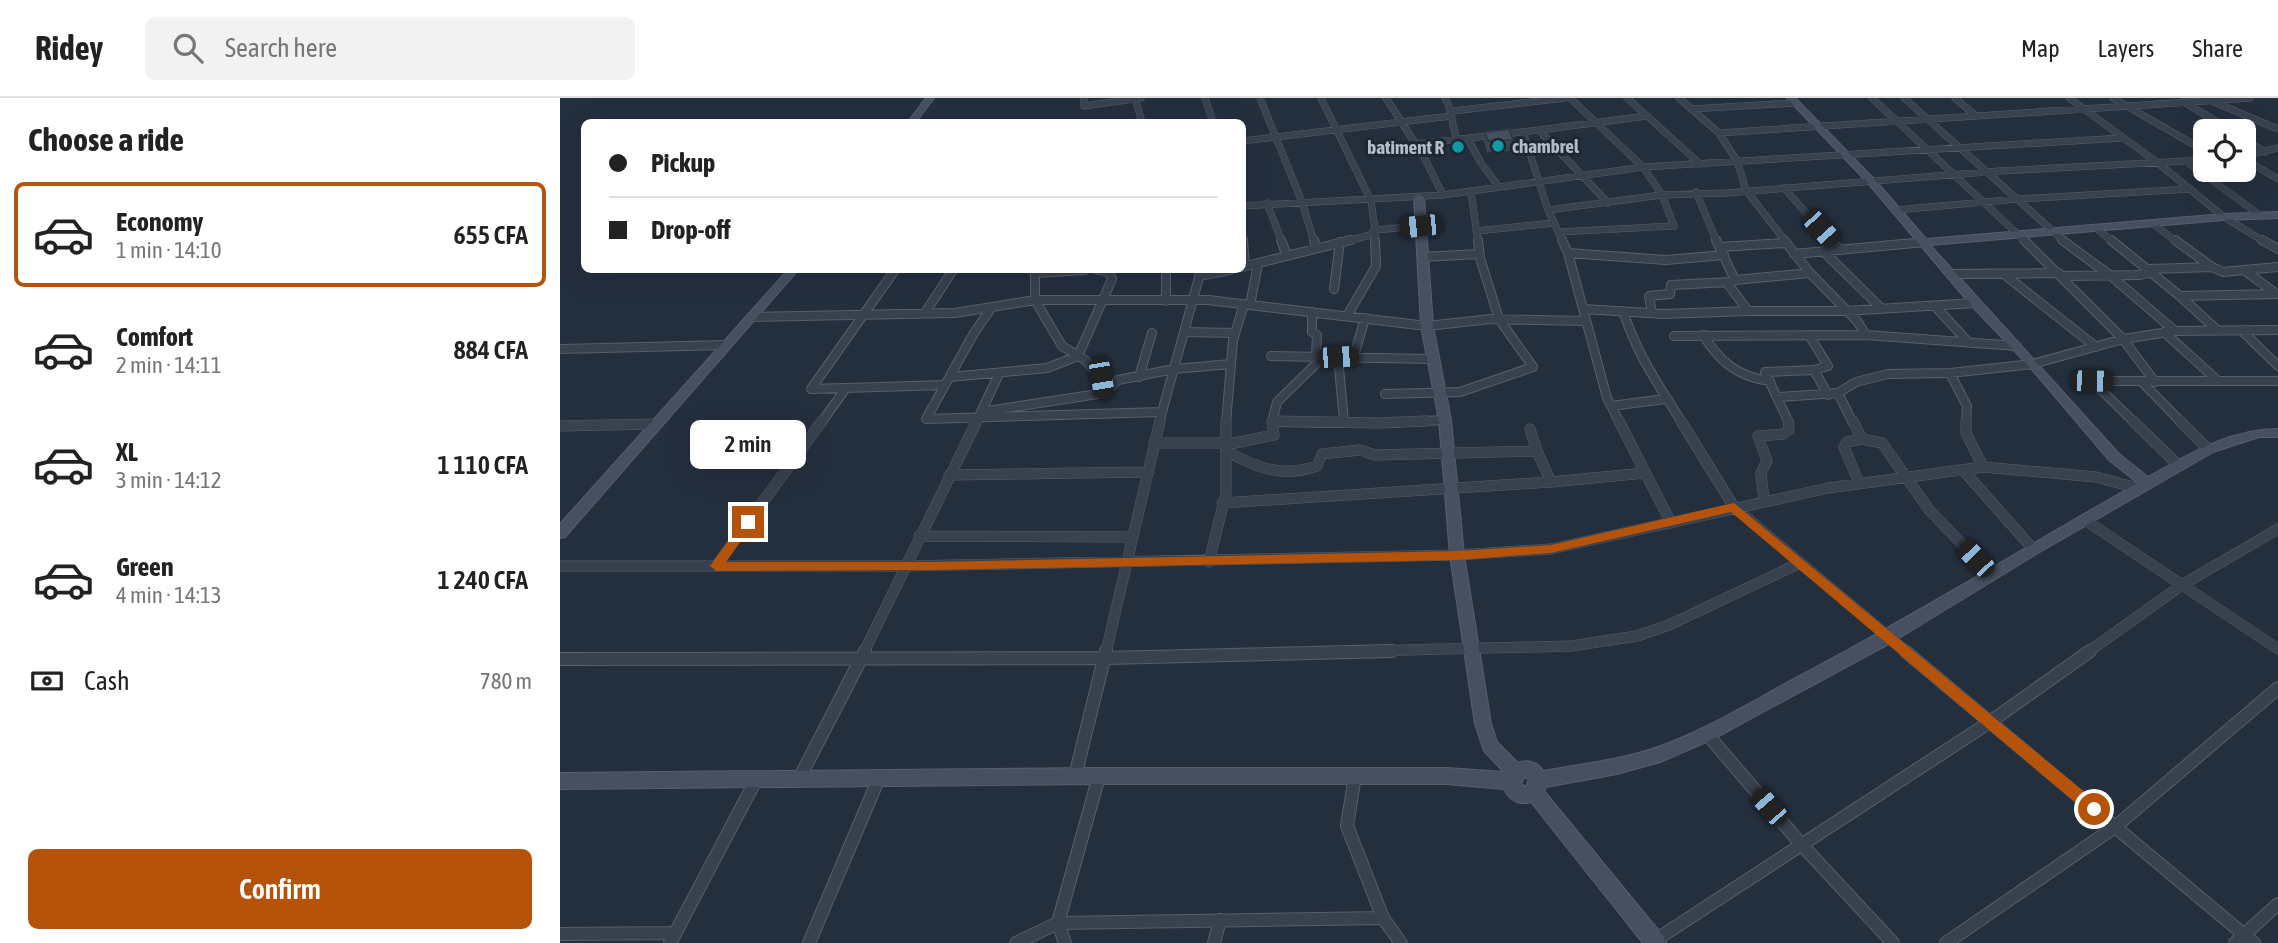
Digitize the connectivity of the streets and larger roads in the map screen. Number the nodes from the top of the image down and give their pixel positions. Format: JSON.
{"nodes":[{"id":1,"x":930,"y":98,"type":"edge"},
{"id":2,"x":1084,"y":98,"type":"edge"},
{"id":3,"x":1135,"y":98,"type":"edge"},
{"id":4,"x":1141,"y":98,"type":"edge"},
{"id":5,"x":1205,"y":98,"type":"edge"},
{"id":6,"x":1260,"y":98,"type":"edge"},
{"id":7,"x":1321,"y":98,"type":"edge"},
{"id":8,"x":1386,"y":98,"type":"edge"},
{"id":9,"x":1445,"y":98,"type":"edge"},
{"id":10,"x":1568,"y":98,"type":"edge"},
{"id":11,"x":1627,"y":98,"type":"edge"},
{"id":12,"x":1679,"y":98,"type":"edge"},
{"id":13,"x":1736,"y":98,"type":"edge"},
{"id":14,"x":1872,"y":98,"type":"edge"},
{"id":15,"x":1904,"y":98,"type":"edge"},
{"id":16,"x":1955,"y":98,"type":"edge"},
{"id":17,"x":2069,"y":98,"type":"edge"},
{"id":18,"x":2113,"y":98,"type":"edge"},
{"id":19,"x":2250,"y":98,"type":"edge"},
{"id":20,"x":2207,"y":99,"type":"edge"},
{"id":21,"x":2180,"y":100,"type":"edge"},
{"id":22,"x":1793,"y":101,"type":"edge"},
{"id":23,"x":1742,"y":105,"type":"junction"},
{"id":24,"x":2125,"y":105,"type":"junction"},
{"id":25,"x":2081,"y":107,"type":"junction"},
{"id":26,"x":1692,"y":109,"type":"junction"},
{"id":27,"x":1452,"y":114,"type":"junction"},
{"id":28,"x":1647,"y":116,"type":"junction"},
{"id":29,"x":1976,"y":116,"type":"junction"},
{"id":30,"x":914,"y":119,"type":"edge"},
{"id":31,"x":1140,"y":119,"type":"edge"},
{"id":32,"x":1212,"y":119,"type":"edge"},
{"id":33,"x":2212,"y":119,"type":"edge"},
{"id":34,"x":1927,"y":120,"type":"junction"},
{"id":35,"x":1897,"y":121,"type":"junction"},
{"id":36,"x":1401,"y":122,"type":"junction"},
{"id":37,"x":1595,"y":123,"type":"junction"},
{"id":38,"x":1817,"y":127,"type":"junction"},
{"id":39,"x":1336,"y":130,"type":"junction"},
{"id":40,"x":2278,"y":130,"type":"edge"},
{"id":41,"x":1539,"y":131,"type":"junction"},
{"id":42,"x":1523,"y":132,"type":"junction"},
{"id":43,"x":1719,"y":133,"type":"junction"},
{"id":44,"x":1276,"y":137,"type":"junction"},
{"id":45,"x":2122,"y":138,"type":"junction"},
{"id":46,"x":1468,"y":139,"type":"junction"},
{"id":47,"x":1458,"y":140,"type":"junction"},
{"id":48,"x":1246,"y":141,"type":"edge"},
{"id":49,"x":1416,"y":144,"type":"junction"},
{"id":50,"x":2193,"y":144,"type":"edge"},
{"id":51,"x":2256,"y":146,"type":"edge"},
{"id":52,"x":1962,"y":147,"type":"junction"},
{"id":53,"x":2278,"y":148,"type":"edge"},
{"id":54,"x":1928,"y":149,"type":"junction"},
{"id":55,"x":2265,"y":152,"type":"junction"},
{"id":56,"x":1844,"y":154,"type":"junction"},
{"id":57,"x":2256,"y":154,"type":"edge"},
{"id":58,"x":1737,"y":161,"type":"junction"},
{"id":59,"x":2193,"y":161,"type":"edge"},
{"id":60,"x":2187,"y":162,"type":"junction"},
{"id":61,"x":2158,"y":163,"type":"junction"},
{"id":62,"x":1699,"y":164,"type":"junction"},
{"id":63,"x":2256,"y":165,"type":"edge"},
{"id":64,"x":1643,"y":167,"type":"junction"},
{"id":65,"x":1988,"y":172,"type":"junction"},
{"id":66,"x":1956,"y":174,"type":"junction"},
{"id":67,"x":1583,"y":175,"type":"junction"},
{"id":68,"x":2278,"y":179,"type":"edge"},
{"id":69,"x":1540,"y":181,"type":"junction"},
{"id":70,"x":1871,"y":181,"type":"junction"},
{"id":71,"x":1499,"y":187,"type":"junction"},
{"id":72,"x":1784,"y":188,"type":"junction"},
{"id":73,"x":2190,"y":189,"type":"junction"},
{"id":74,"x":1746,"y":190,"type":"junction"},
{"id":75,"x":1471,"y":192,"type":"junction"},
{"id":76,"x":1696,"y":192,"type":"junction"},
{"id":77,"x":1443,"y":195,"type":"junction"},
{"id":78,"x":1662,"y":195,"type":"junction"},
{"id":79,"x":1419,"y":197,"type":"junction"},
{"id":80,"x":2017,"y":199,"type":"junction"},
{"id":81,"x":1371,"y":201,"type":"junction"},
{"id":82,"x":1302,"y":202,"type":"junction"},
{"id":83,"x":1267,"y":203,"type":"junction"},
{"id":84,"x":1608,"y":203,"type":"junction"},
{"id":85,"x":1986,"y":203,"type":"junction"},
{"id":86,"x":1246,"y":206,"type":"edge"},
{"id":87,"x":1548,"y":210,"type":"junction"},
{"id":88,"x":1896,"y":210,"type":"junction"},
{"id":89,"x":2278,"y":215,"type":"edge"},
{"id":90,"x":2261,"y":216,"type":"junction"},
{"id":91,"x":2224,"y":217,"type":"junction"},
{"id":92,"x":1554,"y":223,"type":"junction"},
{"id":93,"x":2152,"y":223,"type":"junction"},
{"id":94,"x":1420,"y":226,"type":"junction"},
{"id":95,"x":2096,"y":228,"type":"junction"},
{"id":96,"x":1375,"y":230,"type":"junction"},
{"id":97,"x":1476,"y":231,"type":"junction"},
{"id":98,"x":1558,"y":232,"type":"junction"},
{"id":99,"x":2052,"y":232,"type":"junction"},
{"id":100,"x":2020,"y":234,"type":"junction"},
{"id":101,"x":1340,"y":242,"type":"junction"},
{"id":102,"x":1925,"y":242,"type":"junction"},
{"id":103,"x":1786,"y":243,"type":"junction"},
{"id":104,"x":1315,"y":248,"type":"junction"},
{"id":105,"x":2278,"y":249,"type":"edge"},
{"id":106,"x":1840,"y":250,"type":"junction"},
{"id":107,"x":1722,"y":251,"type":"junction"},
{"id":108,"x":1823,"y":251,"type":"junction"},
{"id":109,"x":1569,"y":253,"type":"junction"},
{"id":110,"x":1479,"y":254,"type":"junction"},
{"id":111,"x":1794,"y":254,"type":"junction"},
{"id":112,"x":1287,"y":256,"type":"junction"},
{"id":113,"x":1422,"y":257,"type":"junction"},
{"id":114,"x":1258,"y":264,"type":"junction"},
{"id":115,"x":1246,"y":267,"type":"edge"},
{"id":116,"x":2212,"y":267,"type":"junction"},
{"id":117,"x":2278,"y":267,"type":"edge"},
{"id":118,"x":2150,"y":269,"type":"junction"},
{"id":119,"x":2244,"y":270,"type":"junction"},
{"id":120,"x":790,"y":273,"type":"edge"},
{"id":121,"x":893,"y":273,"type":"edge"},
{"id":122,"x":951,"y":273,"type":"edge"},
{"id":123,"x":1035,"y":273,"type":"edge"},
{"id":124,"x":1109,"y":273,"type":"edge"},
{"id":125,"x":1166,"y":273,"type":"edge"},
{"id":126,"x":1200,"y":273,"type":"edge"},
{"id":127,"x":1810,"y":273,"type":"junction"},
{"id":128,"x":1951,"y":274,"type":"junction"},
{"id":129,"x":2005,"y":275,"type":"junction"},
{"id":130,"x":2061,"y":275,"type":"junction"},
{"id":131,"x":2111,"y":276,"type":"junction"},
{"id":132,"x":1732,"y":281,"type":"junction"},
{"id":133,"x":1334,"y":289,"type":"dead end"},
{"id":134,"x":2277,"y":294,"type":"edge"},
{"id":135,"x":2180,"y":296,"type":"junction"},
{"id":136,"x":1035,"y":300,"type":"junction"},
{"id":137,"x":1105,"y":300,"type":"junction"},
{"id":138,"x":1166,"y":301,"type":"junction"},
{"id":139,"x":1193,"y":301,"type":"junction"},
{"id":140,"x":1975,"y":303,"type":"junction"},
{"id":141,"x":1247,"y":305,"type":"junction"},
{"id":142,"x":1934,"y":305,"type":"junction"},
{"id":143,"x":992,"y":307,"type":"junction"},
{"id":144,"x":1584,"y":309,"type":"junction"},
{"id":145,"x":1882,"y":309,"type":"junction"},
{"id":146,"x":1623,"y":311,"type":"junction"},
{"id":147,"x":1748,"y":311,"type":"junction"},
{"id":148,"x":1846,"y":311,"type":"junction"},
{"id":149,"x":1312,"y":312,"type":"junction"},
{"id":150,"x":925,"y":313,"type":"junction"},
{"id":151,"x":1652,"y":313,"type":"junction"},
{"id":152,"x":862,"y":314,"type":"junction"},
{"id":153,"x":1347,"y":316,"type":"junction"},
{"id":154,"x":751,"y":317,"type":"junction"},
{"id":155,"x":1365,"y":318,"type":"junction"},
{"id":156,"x":1499,"y":320,"type":"junction"},
{"id":157,"x":1586,"y":321,"type":"junction"},
{"id":158,"x":1427,"y":326,"type":"junction"},
{"id":159,"x":2217,"y":330,"type":"junction"},
{"id":160,"x":2241,"y":330,"type":"junction"},
{"id":161,"x":2278,"y":330,"type":"edge"},
{"id":162,"x":2175,"y":331,"type":"junction"},
{"id":163,"x":1184,"y":332,"type":"junction"},
{"id":164,"x":2164,"y":332,"type":"junction"},
{"id":165,"x":1152,"y":333,"type":"dead end"},
{"id":166,"x":1235,"y":333,"type":"junction"},
{"id":167,"x":1703,"y":335,"type":"junction"},
{"id":168,"x":1809,"y":335,"type":"junction"},
{"id":169,"x":1866,"y":335,"type":"junction"},
{"id":170,"x":1674,"y":337,"type":"dead end"},
{"id":171,"x":2123,"y":339,"type":"junction"},
{"id":172,"x":1969,"y":343,"type":"junction"},
{"id":173,"x":726,"y":345,"type":"junction"},
{"id":174,"x":2017,"y":346,"type":"junction"},
{"id":175,"x":2096,"y":347,"type":"junction"},
{"id":176,"x":560,"y":349,"type":"edge"},
{"id":177,"x":1078,"y":356,"type":"junction"},
{"id":178,"x":1271,"y":356,"type":"dead end"},
{"id":179,"x":1319,"y":356,"type":"junction"},
{"id":180,"x":1354,"y":356,"type":"junction"},
{"id":181,"x":1338,"y":357,"type":"junction"},
{"id":182,"x":1433,"y":359,"type":"junction"},
{"id":183,"x":1231,"y":364,"type":"junction"},
{"id":184,"x":2033,"y":364,"type":"junction"},
{"id":185,"x":2278,"y":366,"type":"edge"},
{"id":186,"x":1174,"y":369,"type":"junction"},
{"id":187,"x":1814,"y":370,"type":"junction"},
{"id":188,"x":1950,"y":373,"type":"junction"},
{"id":189,"x":999,"y":374,"type":"junction"},
{"id":190,"x":1139,"y":377,"type":"junction"},
{"id":191,"x":2217,"y":380,"type":"junction"},
{"id":192,"x":947,"y":381,"type":"junction"},
{"id":193,"x":1770,"y":381,"type":"junction"},
{"id":194,"x":2278,"y":381,"type":"edge"},
{"id":195,"x":2142,"y":382,"type":"junction"},
{"id":196,"x":2155,"y":382,"type":"junction"},
{"id":197,"x":846,"y":388,"type":"junction"},
{"id":198,"x":1104,"y":393,"type":"junction"},
{"id":199,"x":1838,"y":393,"type":"junction"},
{"id":200,"x":1385,"y":394,"type":"dead end"},
{"id":201,"x":1438,"y":394,"type":"junction"},
{"id":202,"x":1828,"y":395,"type":"junction"},
{"id":203,"x":1779,"y":397,"type":"junction"},
{"id":204,"x":1665,"y":400,"type":"junction"},
{"id":205,"x":1611,"y":406,"type":"junction"},
{"id":206,"x":1163,"y":412,"type":"junction"},
{"id":207,"x":980,"y":415,"type":"junction"},
{"id":208,"x":1445,"y":420,"type":"junction"},
{"id":209,"x":1344,"y":421,"type":"junction"},
{"id":210,"x":1272,"y":422,"type":"junction"},
{"id":211,"x":657,"y":424,"type":"junction"},
{"id":212,"x":560,"y":426,"type":"edge"},
{"id":213,"x":1530,"y":429,"type":"dead end"},
{"id":214,"x":2278,"y":433,"type":"edge"},
{"id":215,"x":1862,"y":439,"type":"junction"},
{"id":216,"x":1154,"y":443,"type":"junction"},
{"id":217,"x":1226,"y":446,"type":"junction"},
{"id":218,"x":2208,"y":449,"type":"junction"},
{"id":219,"x":1537,"y":451,"type":"junction"},
{"id":220,"x":1448,"y":454,"type":"junction"},
{"id":221,"x":2178,"y":465,"type":"junction"},
{"id":222,"x":1983,"y":467,"type":"junction"},
{"id":223,"x":1963,"y":470,"type":"junction"},
{"id":224,"x":1147,"y":472,"type":"junction"},
{"id":225,"x":1645,"y":472,"type":"junction"},
{"id":226,"x":949,"y":475,"type":"junction"},
{"id":227,"x":1906,"y":476,"type":"junction"},
{"id":228,"x":1551,"y":482,"type":"junction"},
{"id":229,"x":1859,"y":484,"type":"junction"},
{"id":230,"x":2142,"y":485,"type":"junction"},
{"id":231,"x":1451,"y":488,"type":"junction"},
{"id":232,"x":1764,"y":501,"type":"junction"},
{"id":233,"x":1222,"y":503,"type":"junction"},
{"id":234,"x":1734,"y":507,"type":"junction"},
{"id":235,"x":2085,"y":520,"type":"junction"},
{"id":236,"x":1671,"y":523,"type":"junction"},
{"id":237,"x":2278,"y":529,"type":"edge"},
{"id":238,"x":560,"y":533,"type":"edge"},
{"id":239,"x":919,"y":536,"type":"junction"},
{"id":240,"x":1131,"y":537,"type":"junction"},
{"id":241,"x":2033,"y":549,"type":"junction"},
{"id":242,"x":1457,"y":555,"type":"junction"},
{"id":243,"x":1209,"y":562,"type":"junction"},
{"id":244,"x":1128,"y":563,"type":"junction"},
{"id":245,"x":1800,"y":563,"type":"junction"},
{"id":246,"x":560,"y":566,"type":"edge"},
{"id":247,"x":716,"y":566,"type":"junction"},
{"id":248,"x":904,"y":566,"type":"junction"},
{"id":249,"x":1992,"y":575,"type":"junction"},
{"id":250,"x":2182,"y":585,"type":"junction"},
{"id":251,"x":1888,"y":637,"type":"junction"},
{"id":252,"x":1473,"y":648,"type":"junction"},
{"id":253,"x":2278,"y":649,"type":"edge"},
{"id":254,"x":1105,"y":658,"type":"junction"},
{"id":255,"x":560,"y":659,"type":"edge"},
{"id":256,"x":861,"y":659,"type":"junction"},
{"id":257,"x":2278,"y":688,"type":"edge"},
{"id":258,"x":1990,"y":722,"type":"junction"},
{"id":259,"x":1707,"y":734,"type":"junction"},
{"id":260,"x":1075,"y":776,"type":"junction"},
{"id":261,"x":1099,"y":776,"type":"junction"},
{"id":262,"x":1355,"y":776,"type":"junction"},
{"id":263,"x":1513,"y":776,"type":"junction"},
{"id":264,"x":878,"y":778,"type":"junction"},
{"id":265,"x":756,"y":779,"type":"junction"},
{"id":266,"x":799,"y":779,"type":"junction"},
{"id":267,"x":560,"y":781,"type":"edge"},
{"id":268,"x":1536,"y":786,"type":"junction"},
{"id":269,"x":2115,"y":827,"type":"junction"},
{"id":270,"x":1801,"y":844,"type":"junction"},
{"id":271,"x":2278,"y":904,"type":"edge"},
{"id":272,"x":1383,"y":918,"type":"junction"},
{"id":273,"x":1220,"y":920,"type":"junction"},
{"id":274,"x":1058,"y":922,"type":"junction"},
{"id":275,"x":560,"y":934,"type":"edge"},
{"id":276,"x":673,"y":938,"type":"edge"},
{"id":277,"x":2244,"y":940,"type":"edge"},
{"id":278,"x":1655,"y":942,"type":"edge"},
{"id":279,"x":809,"y":943,"type":"edge"},
{"id":280,"x":1016,"y":943,"type":"edge"},
{"id":281,"x":1065,"y":943,"type":"edge"},
{"id":282,"x":1214,"y":943,"type":"edge"},
{"id":283,"x":1401,"y":943,"type":"edge"},
{"id":284,"x":1893,"y":943,"type":"edge"},
{"id":285,"x":1946,"y":943,"type":"edge"}],
"edges":[{"from":1,"to":30,"type":"street"},
{"from":2,"to":3,"type":"street"},
{"from":3,"to":4,"type":"street"},
{"from":3,"to":31,"type":"street"},
{"from":5,"to":32,"type":"street"},
{"from":6,"to":44,"type":"street"},
{"from":7,"to":39,"type":"street"},
{"from":8,"to":36,"type":"street"},
{"from":9,"to":27,"type":"street"},
{"from":10,"to":27,"type":"street"},
{"from":10,"to":37,"type":"street"},
{"from":11,"to":28,"type":"street"},
{"from":12,"to":26,"type":"street"},
{"from":13,"to":23,"type":"street"},
{"from":14,"to":35,"type":"street"},
{"from":15,"to":34,"type":"street"},
{"from":16,"to":29,"type":"street"},
{"from":17,"to":25,"type":"street"},
{"from":18,"to":24,"type":"street"},
{"from":19,"to":20,"type":"street"},
{"from":20,"to":21,"type":"street"},
{"from":20,"to":40,"type":"street"},
{"from":21,"to":24,"type":"street"},
{"from":21,"to":33,"type":"street"},
{"from":22,"to":23,"type":"street"},
{"from":22,"to":38,"type":"street"},
{"from":23,"to":26,"type":"street"},
{"from":24,"to":25,"type":"street"},
{"from":24,"to":50,"type":"street"},
{"from":25,"to":29,"type":"street"},
{"from":25,"to":45,"type":"street"},
{"from":26,"to":43,"type":"street"},
{"from":27,"to":36,"type":"street"},
{"from":27,"to":47,"type":"street"},
{"from":28,"to":37,"type":"street"},
{"from":28,"to":62,"type":"street"},
{"from":29,"to":34,"type":"street"},
{"from":34,"to":35,"type":"street"},
{"from":34,"to":52,"type":"street"},
{"from":35,"to":38,"type":"street"},
{"from":35,"to":54,"type":"street"},
{"from":36,"to":39,"type":"street"},
{"from":36,"to":49,"type":"street"},
{"from":37,"to":41,"type":"street"},
{"from":37,"to":64,"type":"street"},
{"from":38,"to":43,"type":"street"},
{"from":38,"to":56,"type":"street"},
{"from":39,"to":44,"type":"street"},
{"from":39,"to":81,"type":"street"},
{"from":41,"to":42,"type":"street"},
{"from":41,"to":67,"type":"street"},
{"from":42,"to":46,"type":"street"},
{"from":42,"to":69,"type":"street"},
{"from":43,"to":58,"type":"street"},
{"from":44,"to":48,"type":"street"},
{"from":44,"to":82,"type":"street"},
{"from":45,"to":52,"type":"street"},
{"from":45,"to":61,"type":"street"},
{"from":46,"to":47,"type":"street"},
{"from":46,"to":71,"type":"street"},
{"from":47,"to":49,"type":"street"},
{"from":49,"to":77,"type":"street"},
{"from":51,"to":55,"type":"street"},
{"from":52,"to":54,"type":"street"},
{"from":52,"to":65,"type":"street"},
{"from":53,"to":55,"type":"street"},
{"from":54,"to":56,"type":"street"},
{"from":54,"to":66,"type":"street"},
{"from":55,"to":57,"type":"street"},
{"from":56,"to":58,"type":"street"},
{"from":56,"to":70,"type":"street"},
{"from":58,"to":62,"type":"street"},
{"from":58,"to":74,"type":"street"},
{"from":59,"to":60,"type":"street"},
{"from":60,"to":61,"type":"street"},
{"from":60,"to":90,"type":"street"},
{"from":61,"to":65,"type":"street"},
{"from":61,"to":73,"type":"street"},
{"from":62,"to":64,"type":"street"},
{"from":63,"to":68,"type":"street"},
{"from":64,"to":67,"type":"street"},
{"from":64,"to":78,"type":"street"},
{"from":65,"to":66,"type":"street"},
{"from":65,"to":80,"type":"street"},
{"from":66,"to":70,"type":"street"},
{"from":66,"to":85,"type":"street"},
{"from":67,"to":69,"type":"street"},
{"from":67,"to":84,"type":"street"},
{"from":69,"to":71,"type":"street"},
{"from":69,"to":87,"type":"street"},
{"from":70,"to":72,"type":"street"},
{"from":70,"to":88,"type":"street"},
{"from":71,"to":75,"type":"street"},
{"from":72,"to":74,"type":"street"},
{"from":72,"to":106,"type":"street"},
{"from":73,"to":80,"type":"street"},
{"from":73,"to":91,"type":"street"},
{"from":74,"to":76,"type":"street"},
{"from":74,"to":103,"type":"street"},
{"from":75,"to":77,"type":"street"},
{"from":75,"to":97,"type":"street"},
{"from":76,"to":78,"type":"street"},
{"from":76,"to":107,"type":"street"},
{"from":77,"to":79,"type":"street"},
{"from":78,"to":84,"type":"street"},
{"from":78,"to":98,"type":"street"},
{"from":79,"to":81,"type":"street"},
{"from":79,"to":94,"type":"street"},
{"from":80,"to":85,"type":"street"},
{"from":80,"to":99,"type":"street"},
{"from":81,"to":82,"type":"street"},
{"from":81,"to":96,"type":"street"},
{"from":82,"to":83,"type":"street"},
{"from":82,"to":104,"type":"street"},
{"from":83,"to":86,"type":"street"},
{"from":83,"to":112,"type":"street"},
{"from":84,"to":87,"type":"street"},
{"from":85,"to":88,"type":"street"},
{"from":85,"to":100,"type":"street"},
{"from":87,"to":92,"type":"street"},
{"from":88,"to":102,"type":"street"},
{"from":89,"to":90,"type":"street"},
{"from":90,"to":91,"type":"street"},
{"from":91,"to":93,"type":"street"},
{"from":91,"to":105,"type":"street"},
{"from":92,"to":97,"type":"street"},
{"from":92,"to":98,"type":"street"},
{"from":93,"to":95,"type":"street"},
{"from":93,"to":116,"type":"street"},
{"from":94,"to":96,"type":"street"},
{"from":94,"to":113,"type":"street"},
{"from":95,"to":99,"type":"street"},
{"from":95,"to":118,"type":"street"},
{"from":96,"to":101,"type":"street"},
{"from":96,"to":153,"type":"street"},
{"from":97,"to":110,"type":"street"},
{"from":98,"to":109,"type":"street"},
{"from":99,"to":100,"type":"street"},
{"from":99,"to":131,"type":"street"},
{"from":100,"to":102,"type":"street"},
{"from":100,"to":130,"type":"street"},
{"from":101,"to":104,"type":"street"},
{"from":101,"to":133,"type":"street"},
{"from":102,"to":106,"type":"street"},
{"from":102,"to":128,"type":"street"},
{"from":103,"to":107,"type":"street"},
{"from":103,"to":111,"type":"street"},
{"from":104,"to":112,"type":"street"},
{"from":106,"to":108,"type":"street"},
{"from":107,"to":109,"type":"street"},
{"from":107,"to":132,"type":"street"},
{"from":108,"to":111,"type":"street"},
{"from":108,"to":145,"type":"street"},
{"from":109,"to":144,"type":"street"},
{"from":110,"to":113,"type":"street"},
{"from":110,"to":156,"type":"street"},
{"from":111,"to":127,"type":"street"},
{"from":112,"to":114,"type":"street"},
{"from":113,"to":158,"type":"street"},
{"from":114,"to":115,"type":"street"},
{"from":114,"to":141,"type":"street"},
{"from":116,"to":118,"type":"street"},
{"from":116,"to":119,"type":"street"},
{"from":117,"to":119,"type":"street"},
{"from":118,"to":131,"type":"street"},
{"from":118,"to":135,"type":"street"},
{"from":119,"to":134,"type":"street"},
{"from":120,"to":154,"type":"street"},
{"from":121,"to":152,"type":"street"},
{"from":122,"to":150,"type":"street"},
{"from":123,"to":136,"type":"street"},
{"from":124,"to":137,"type":"street"},
{"from":125,"to":138,"type":"street"},
{"from":126,"to":139,"type":"street"},
{"from":127,"to":132,"type":"street"},
{"from":127,"to":148,"type":"street"},
{"from":128,"to":129,"type":"street"},
{"from":128,"to":140,"type":"street"},
{"from":129,"to":130,"type":"street"},
{"from":129,"to":175,"type":"street"},
{"from":130,"to":131,"type":"street"},
{"from":130,"to":171,"type":"street"},
{"from":131,"to":162,"type":"street"},
{"from":132,"to":147,"type":"street"},
{"from":132,"to":151,"type":"street"},
{"from":134,"to":135,"type":"street"},
{"from":135,"to":159,"type":"street"},
{"from":136,"to":137,"type":"street"},
{"from":136,"to":143,"type":"street"},
{"from":136,"to":177,"type":"street"},
{"from":137,"to":138,"type":"street"},
{"from":137,"to":177,"type":"street"},
{"from":138,"to":139,"type":"street"},
{"from":139,"to":141,"type":"street"},
{"from":139,"to":163,"type":"street"},
{"from":140,"to":142,"type":"street"},
{"from":140,"to":174,"type":"street"},
{"from":141,"to":149,"type":"street"},
{"from":141,"to":166,"type":"street"},
{"from":142,"to":145,"type":"street"},
{"from":142,"to":172,"type":"street"},
{"from":143,"to":150,"type":"street"},
{"from":143,"to":192,"type":"street"},
{"from":144,"to":146,"type":"street"},
{"from":144,"to":157,"type":"street"},
{"from":145,"to":148,"type":"street"},
{"from":146,"to":151,"type":"street"},
{"from":146,"to":204,"type":"street"},
{"from":147,"to":148,"type":"street"},
{"from":147,"to":151,"type":"street"},
{"from":148,"to":169,"type":"street"},
{"from":149,"to":153,"type":"street"},
{"from":149,"to":179,"type":"street"},
{"from":150,"to":152,"type":"street"},
{"from":152,"to":154,"type":"street"},
{"from":152,"to":197,"type":"street"},
{"from":153,"to":155,"type":"street"},
{"from":154,"to":173,"type":"street"},
{"from":155,"to":158,"type":"street"},
{"from":155,"to":180,"type":"street"},
{"from":156,"to":157,"type":"street"},
{"from":156,"to":158,"type":"street"},
{"from":156,"to":201,"type":"street"},
{"from":157,"to":205,"type":"street"},
{"from":158,"to":182,"type":"street"},
{"from":159,"to":160,"type":"street"},
{"from":159,"to":162,"type":"street"},
{"from":160,"to":161,"type":"street"},
{"from":160,"to":185,"type":"street"},
{"from":162,"to":164,"type":"street"},
{"from":163,"to":166,"type":"street"},
{"from":163,"to":186,"type":"street"},
{"from":164,"to":171,"type":"street"},
{"from":164,"to":191,"type":"street"},
{"from":165,"to":190,"type":"street"},
{"from":166,"to":183,"type":"street"},
{"from":167,"to":168,"type":"street"},
{"from":167,"to":170,"type":"street"},
{"from":167,"to":193,"type":"street"},
{"from":168,"to":169,"type":"street"},
{"from":168,"to":187,"type":"street"},
{"from":169,"to":172,"type":"street"},
{"from":171,"to":175,"type":"street"},
{"from":171,"to":196,"type":"street"},
{"from":172,"to":174,"type":"street"},
{"from":173,"to":176,"type":"street"},
{"from":173,"to":211,"type":"street"},
{"from":174,"to":184,"type":"street"},
{"from":175,"to":184,"type":"street"},
{"from":177,"to":189,"type":"street"},
{"from":177,"to":198,"type":"street"},
{"from":178,"to":179,"type":"street"},
{"from":179,"to":181,"type":"street"},
{"from":179,"to":210,"type":"street"},
{"from":180,"to":181,"type":"street"},
{"from":180,"to":182,"type":"street"},
{"from":181,"to":209,"type":"street"},
{"from":182,"to":201,"type":"street"},
{"from":183,"to":186,"type":"street"},
{"from":183,"to":217,"type":"street"},
{"from":184,"to":188,"type":"street"},
{"from":184,"to":230,"type":"street"},
{"from":186,"to":190,"type":"street"},
{"from":186,"to":206,"type":"street"},
{"from":187,"to":193,"type":"street"},
{"from":187,"to":202,"type":"street"},
{"from":188,"to":199,"type":"street"},
{"from":188,"to":222,"type":"street"},
{"from":189,"to":192,"type":"street"},
{"from":189,"to":207,"type":"street"},
{"from":190,"to":198,"type":"street"},
{"from":191,"to":194,"type":"street"},
{"from":191,"to":196,"type":"street"},
{"from":192,"to":197,"type":"street"},
{"from":192,"to":207,"type":"street"},
{"from":193,"to":203,"type":"street"},
{"from":195,"to":196,"type":"street"},
{"from":195,"to":218,"type":"street"},
{"from":195,"to":221,"type":"street"},
{"from":197,"to":247,"type":"street"},
{"from":198,"to":207,"type":"street"},
{"from":199,"to":202,"type":"street"},
{"from":199,"to":215,"type":"street"},
{"from":200,"to":201,"type":"street"},
{"from":201,"to":208,"type":"street"},
{"from":202,"to":203,"type":"street"},
{"from":203,"to":232,"type":"street"},
{"from":204,"to":205,"type":"street"},
{"from":204,"to":234,"type":"street"},
{"from":205,"to":225,"type":"street"},
{"from":206,"to":207,"type":"street"},
{"from":206,"to":216,"type":"street"},
{"from":207,"to":226,"type":"street"},
{"from":208,"to":209,"type":"street"},
{"from":208,"to":220,"type":"street"},
{"from":209,"to":210,"type":"street"},
{"from":210,"to":217,"type":"street"},
{"from":211,"to":212,"type":"street"},
{"from":211,"to":238,"type":"street"},
{"from":213,"to":219,"type":"street"},
{"from":214,"to":218,"type":"street"},
{"from":215,"to":227,"type":"street"},
{"from":215,"to":229,"type":"street"},
{"from":216,"to":217,"type":"street"},
{"from":216,"to":224,"type":"street"},
{"from":217,"to":220,"type":"street"},
{"from":217,"to":233,"type":"street"},
{"from":218,"to":221,"type":"street"},
{"from":219,"to":220,"type":"street"},
{"from":219,"to":228,"type":"street"},
{"from":220,"to":231,"type":"street"},
{"from":221,"to":230,"type":"street"},
{"from":222,"to":223,"type":"street"},
{"from":222,"to":230,"type":"street"},
{"from":223,"to":227,"type":"street"},
{"from":223,"to":241,"type":"street"},
{"from":224,"to":226,"type":"street"},
{"from":224,"to":240,"type":"street"},
{"from":225,"to":228,"type":"street"},
{"from":225,"to":236,"type":"street"},
{"from":226,"to":239,"type":"street"},
{"from":227,"to":229,"type":"street"},
{"from":227,"to":249,"type":"street"},
{"from":228,"to":231,"type":"street"},
{"from":229,"to":232,"type":"street"},
{"from":230,"to":235,"type":"street"},
{"from":231,"to":233,"type":"street"},
{"from":231,"to":242,"type":"street"},
{"from":232,"to":234,"type":"street"},
{"from":233,"to":243,"type":"street"},
{"from":234,"to":236,"type":"street"},
{"from":234,"to":245,"type":"street"},
{"from":235,"to":241,"type":"street"},
{"from":235,"to":250,"type":"street"},
{"from":236,"to":242,"type":"street"},
{"from":237,"to":250,"type":"street"},
{"from":239,"to":240,"type":"street"},
{"from":239,"to":248,"type":"street"},
{"from":240,"to":244,"type":"street"},
{"from":241,"to":249,"type":"street"},
{"from":242,"to":243,"type":"street"},
{"from":242,"to":252,"type":"street"},
{"from":243,"to":244,"type":"street"},
{"from":244,"to":248,"type":"street"},
{"from":244,"to":254,"type":"street"},
{"from":245,"to":251,"type":"street"},
{"from":245,"to":252,"type":"street"},
{"from":246,"to":247,"type":"street"},
{"from":247,"to":248,"type":"street"},
{"from":248,"to":256,"type":"street"},
{"from":249,"to":251,"type":"street"},
{"from":250,"to":253,"type":"street"},
{"from":250,"to":258,"type":"street"},
{"from":251,"to":258,"type":"street"},
{"from":251,"to":259,"type":"street"},
{"from":252,"to":254,"type":"street"},
{"from":252,"to":263,"type":"street"},
{"from":254,"to":256,"type":"street"},
{"from":254,"to":260,"type":"street"},
{"from":255,"to":256,"type":"street"},
{"from":256,"to":266,"type":"street"},
{"from":257,"to":269,"type":"street"},
{"from":258,"to":269,"type":"street"},
{"from":258,"to":270,"type":"street"},
{"from":259,"to":268,"type":"street"},
{"from":259,"to":270,"type":"street"},
{"from":260,"to":261,"type":"street"},
{"from":260,"to":264,"type":"street"},
{"from":261,"to":262,"type":"street"},
{"from":261,"to":274,"type":"street"},
{"from":262,"to":263,"type":"street"},
{"from":262,"to":272,"type":"street"},
{"from":263,"to":268,"type":"street"},
{"from":264,"to":266,"type":"street"},
{"from":264,"to":279,"type":"street"},
{"from":265,"to":266,"type":"street"},
{"from":265,"to":267,"type":"street"},
{"from":265,"to":276,"type":"street"},
{"from":268,"to":278,"type":"street"},
{"from":269,"to":277,"type":"street"},
{"from":269,"to":285,"type":"street"},
{"from":270,"to":278,"type":"street"},
{"from":270,"to":284,"type":"street"},
{"from":271,"to":277,"type":"street"},
{"from":272,"to":273,"type":"street"},
{"from":272,"to":283,"type":"street"},
{"from":273,"to":274,"type":"street"},
{"from":273,"to":282,"type":"street"},
{"from":274,"to":280,"type":"street"},
{"from":274,"to":281,"type":"street"},
{"from":275,"to":276,"type":"street"}]}
